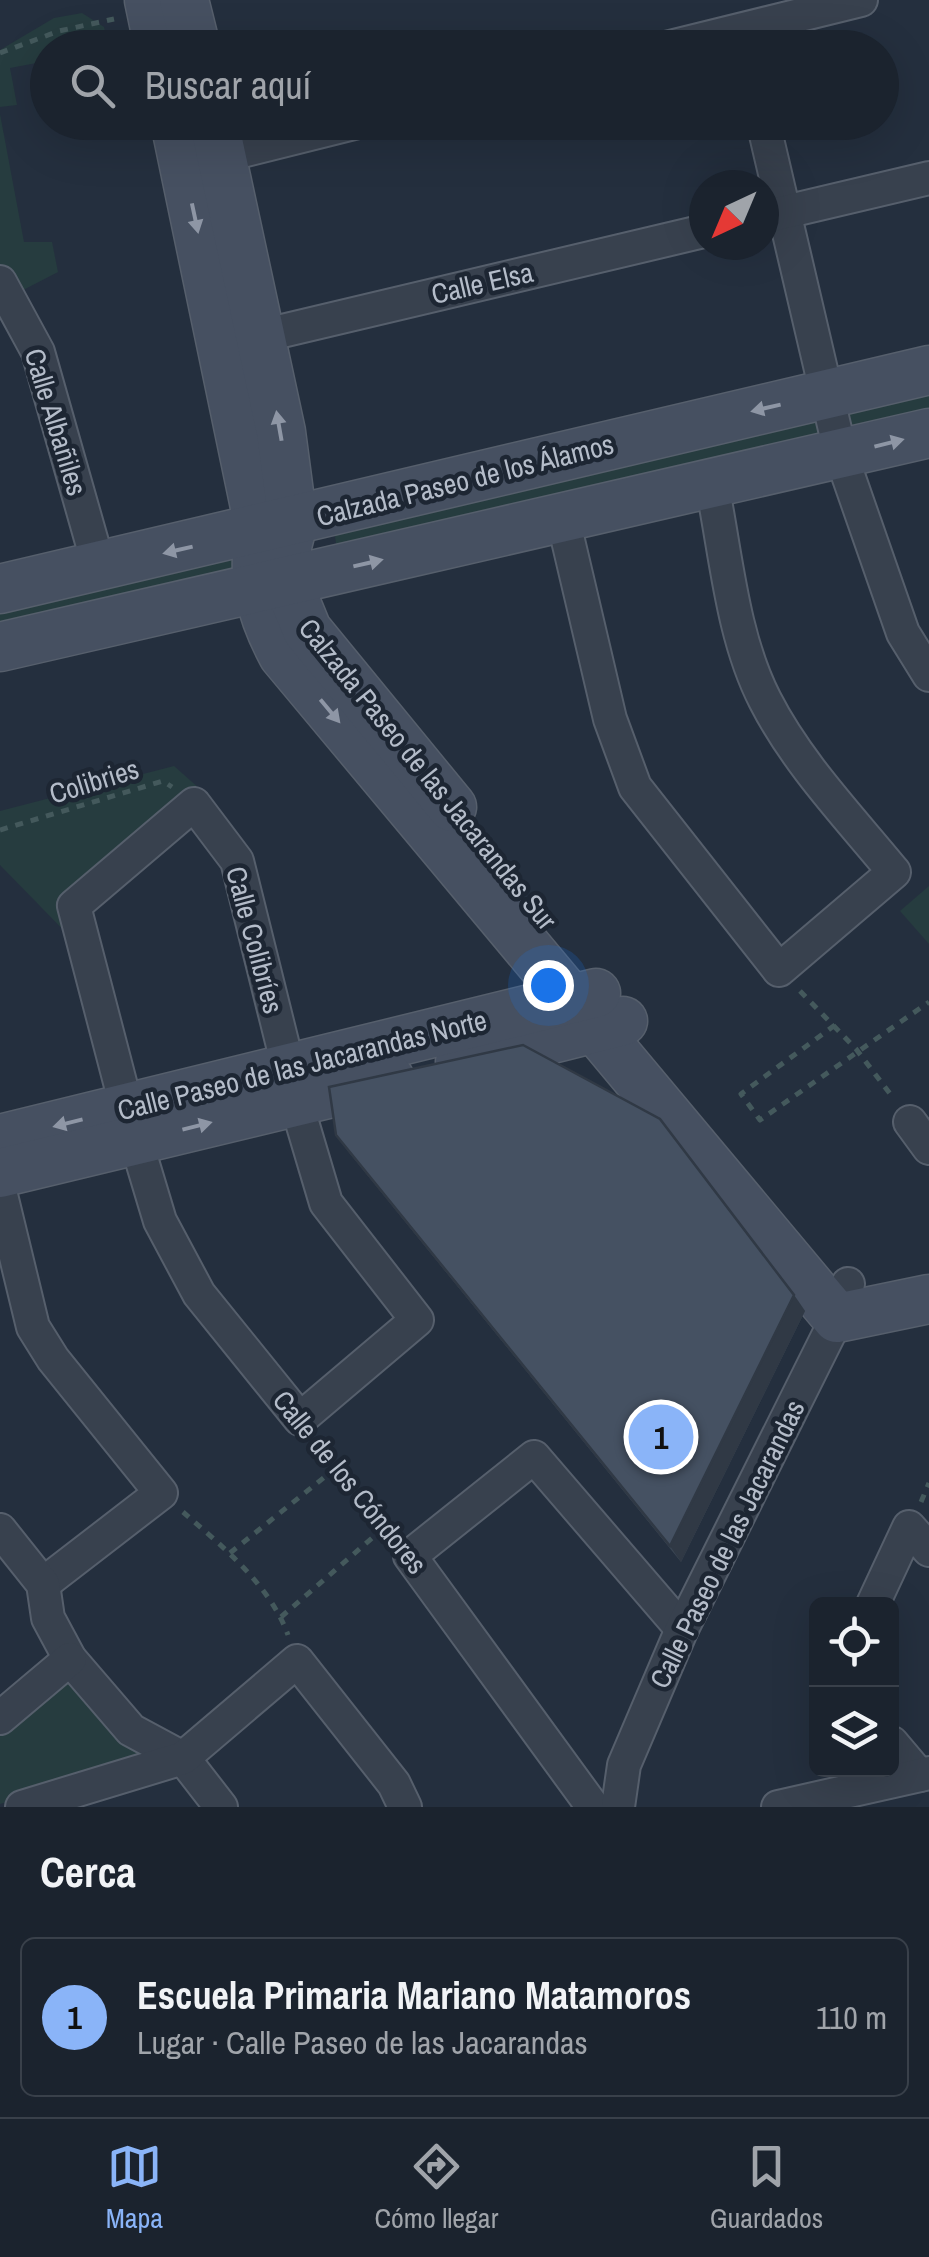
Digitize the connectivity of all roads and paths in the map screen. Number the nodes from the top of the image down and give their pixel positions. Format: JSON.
{"nodes":[{"id":1,"x":862,"y":0,"type":"edge"},
{"id":2,"x":161,"y":15,"type":"edge"},
{"id":3,"x":740,"y":26,"type":"edge"},
{"id":4,"x":65,"y":30,"type":"edge"},
{"id":5,"x":30,"y":42,"type":"edge"},
{"id":6,"x":0,"y":53,"type":"edge"},
{"id":7,"x":179,"y":140,"type":"edge"},
{"id":8,"x":218,"y":140,"type":"edge"},
{"id":9,"x":765,"y":140,"type":"edge"},
{"id":10,"x":769,"y":170,"type":"edge"},
{"id":11,"x":929,"y":178,"type":"edge"},
{"id":12,"x":779,"y":214,"type":"edge"},
{"id":13,"x":779,"y":232,"type":"edge"},
{"id":14,"x":689,"y":235,"type":"edge"},
{"id":15,"x":0,"y":282,"type":"edge"},
{"id":16,"x":261,"y":336,"type":"junction"},
{"id":17,"x":929,"y":370,"type":"edge"},
{"id":18,"x":826,"y":394,"type":"junction"},
{"id":19,"x":929,"y":433,"type":"edge"},
{"id":20,"x":841,"y":455,"type":"junction"},
{"id":21,"x":712,"y":484,"type":"junction"},
{"id":22,"x":563,"y":519,"type":"junction"},
{"id":23,"x":276,"y":527,"type":"junction"},
{"id":24,"x":99,"y":567,"type":"junction"},
{"id":25,"x":272,"y":585,"type":"junction"},
{"id":26,"x":0,"y":589,"type":"edge"},
{"id":27,"x":153,"y":611,"type":"junction"},
{"id":28,"x":0,"y":647,"type":"edge"},
{"id":29,"x":282,"y":655,"type":"junction"},
{"id":30,"x":929,"y":675,"type":"edge"},
{"id":31,"x":194,"y":804,"type":"junction"},
{"id":32,"x":0,"y":830,"type":"edge"},
{"id":33,"x":779,"y":970,"type":"junction"},
{"id":34,"x":929,"y":1002,"type":"edge"},
{"id":35,"x":599,"y":1010,"type":"junction"},
{"id":36,"x":835,"y":1025,"type":"junction"},
{"id":37,"x":856,"y":1049,"type":"junction"},
{"id":38,"x":292,"y":1084,"type":"junction"},
{"id":39,"x":131,"y":1125,"type":"junction"},
{"id":40,"x":920,"y":1135,"type":"edge"},
{"id":41,"x":0,"y":1140,"type":"edge"},
{"id":42,"x":0,"y":1173,"type":"edge"},
{"id":43,"x":0,"y":1191,"type":"edge"},
{"id":44,"x":929,"y":1265,"type":"edge"},
{"id":45,"x":929,"y":1299,"type":"edge"},
{"id":46,"x":842,"y":1301,"type":"junction"},
{"id":47,"x":300,"y":1419,"type":"junction"},
{"id":48,"x":338,"y":1466,"type":"junction"},
{"id":49,"x":160,"y":1492,"type":"junction"},
{"id":50,"x":386,"y":1526,"type":"junction"},
{"id":51,"x":0,"y":1530,"type":"edge"},
{"id":52,"x":919,"y":1539,"type":"edge"},
{"id":53,"x":230,"y":1553,"type":"junction"},
{"id":54,"x":410,"y":1556,"type":"junction"},
{"id":55,"x":43,"y":1584,"type":"junction"},
{"id":56,"x":879,"y":1597,"type":"edge"},
{"id":57,"x":282,"y":1616,"type":"junction"},
{"id":58,"x":682,"y":1629,"type":"junction"},
{"id":59,"x":70,"y":1659,"type":"junction"},
{"id":60,"x":297,"y":1662,"type":"junction"},
{"id":61,"x":0,"y":1718,"type":"edge"},
{"id":62,"x":899,"y":1750,"type":"edge"},
{"id":63,"x":183,"y":1758,"type":"junction"},
{"id":64,"x":924,"y":1774,"type":"edge"},
{"id":65,"x":836,"y":1801,"type":"edge"},
{"id":66,"x":22,"y":1807,"type":"edge"},
{"id":67,"x":221,"y":1807,"type":"edge"},
{"id":68,"x":405,"y":1807,"type":"edge"},
{"id":69,"x":594,"y":1807,"type":"edge"},
{"id":70,"x":618,"y":1807,"type":"edge"},
{"id":71,"x":778,"y":1807,"type":"edge"}],
"edges":[{"from":1,"to":3,"type":"street"},
{"from":2,"to":4,"type":"path"},
{"from":5,"to":6,"type":"path"},
{"from":7,"to":23,"type":"street","one_way":true},
{"from":8,"to":16,"type":"street"},
{"from":9,"to":10,"type":"street"},
{"from":11,"to":12,"type":"street"},
{"from":13,"to":18,"type":"street"},
{"from":14,"to":16,"type":"street","name":"Calle Elsa"},
{"from":15,"to":24,"type":"street","name":"Calle Albañiles"},
{"from":23,"to":16,"type":"street","one_way":true},
{"from":17,"to":18,"type":"street","name":"Calzada Paseo de los Álamos"},
{"from":18,"to":20,"type":"street"},
{"from":18,"to":23,"type":"street","name":"Calzada Paseo de los Álamos","one_way":true},
{"from":20,"to":19,"type":"street","name":"Calzada Paseo de los Álamos","one_way":true},
{"from":20,"to":21,"type":"street","name":"Calzada Paseo de los Álamos"},
{"from":20,"to":30,"type":"street"},
{"from":21,"to":22,"type":"street","name":"Calzada Paseo de los Álamos"},
{"from":21,"to":33,"type":"street"},
{"from":25,"to":22,"type":"street","name":"Calzada Paseo de los Álamos","one_way":true},
{"from":22,"to":33,"type":"street"},
{"from":23,"to":24,"type":"street","name":"Calzada Paseo de los Álamos","one_way":true},
{"from":23,"to":25,"type":"street","name":"Calzada Paseo de las Jacarandas Sur"},
{"from":24,"to":26,"type":"street","name":"Calzada Paseo de los Álamos"},
{"from":25,"to":27,"type":"street","name":"Calzada Paseo de los Álamos"},
{"from":25,"to":29,"type":"street","name":"Calzada Paseo de las Jacarandas Sur"},
{"from":25,"to":35,"type":"street","name":"Calzada Paseo de las Jacarandas Sur"},
{"from":27,"to":28,"type":"street","name":"Calzada Paseo de los Álamos"},
{"from":27,"to":29,"type":"street"},
{"from":29,"to":35,"type":"street","name":"Calzada Paseo de las Jacarandas Sur","one_way":true},
{"from":31,"to":32,"type":"path","name":"Colibries"},
{"from":31,"to":38,"type":"street","name":"Calle Colibríes"},
{"from":31,"to":39,"type":"street","name":"Calle de los Cóndores"},
{"from":33,"to":36,"type":"path"},
{"from":34,"to":37,"type":"path"},
{"from":35,"to":38,"type":"street","name":"Calle Paseo de las Jacarandas Norte"},
{"from":35,"to":46,"type":"street","name":"Calzada Paseo de las Jacarandas Sur"},
{"from":36,"to":37,"type":"path"},
{"from":36,"to":37,"type":"path"},
{"from":37,"to":40,"type":"path"},
{"from":38,"to":39,"type":"street","name":"Calle Paseo de las Jacarandas Norte"},
{"from":38,"to":47,"type":"street","name":"Calle Colibríes"},
{"from":39,"to":41,"type":"street","name":"Calle Paseo de las Jacarandas Norte","one_way":true},
{"from":39,"to":42,"type":"street","name":"Calle Paseo de las Jacarandas Norte"},
{"from":39,"to":47,"type":"street","name":"Calle de los Cóndores"},
{"from":43,"to":49,"type":"street"},
{"from":44,"to":46,"type":"street"},
{"from":45,"to":46,"type":"street"},
{"from":46,"to":58,"type":"street","name":"Calle Paseo de las Jacarandas"},
{"from":47,"to":48,"type":"path","name":"Calle de los Cóndores"},
{"from":48,"to":50,"type":"path","name":"Calle de los Cóndores"},
{"from":48,"to":53,"type":"path"},
{"from":49,"to":53,"type":"path"},
{"from":49,"to":55,"type":"street"},
{"from":50,"to":54,"type":"path","name":"Calle de los Cóndores"},
{"from":50,"to":57,"type":"path"},
{"from":51,"to":55,"type":"street"},
{"from":52,"to":56,"type":"street"},
{"from":53,"to":57,"type":"path"},
{"from":54,"to":58,"type":"street"},
{"from":54,"to":69,"type":"street","name":"Calle de los Cóndores"},
{"from":55,"to":59,"type":"street"},
{"from":57,"to":60,"type":"path"},
{"from":58,"to":70,"type":"street","name":"Calle Paseo de las Jacarandas"},
{"from":59,"to":61,"type":"street"},
{"from":59,"to":63,"type":"street"},
{"from":60,"to":63,"type":"street"},
{"from":60,"to":68,"type":"street"},
{"from":62,"to":64,"type":"street"},
{"from":63,"to":66,"type":"street"},
{"from":63,"to":67,"type":"street"},
{"from":64,"to":65,"type":"street"},
{"from":65,"to":71,"type":"street"}]}
